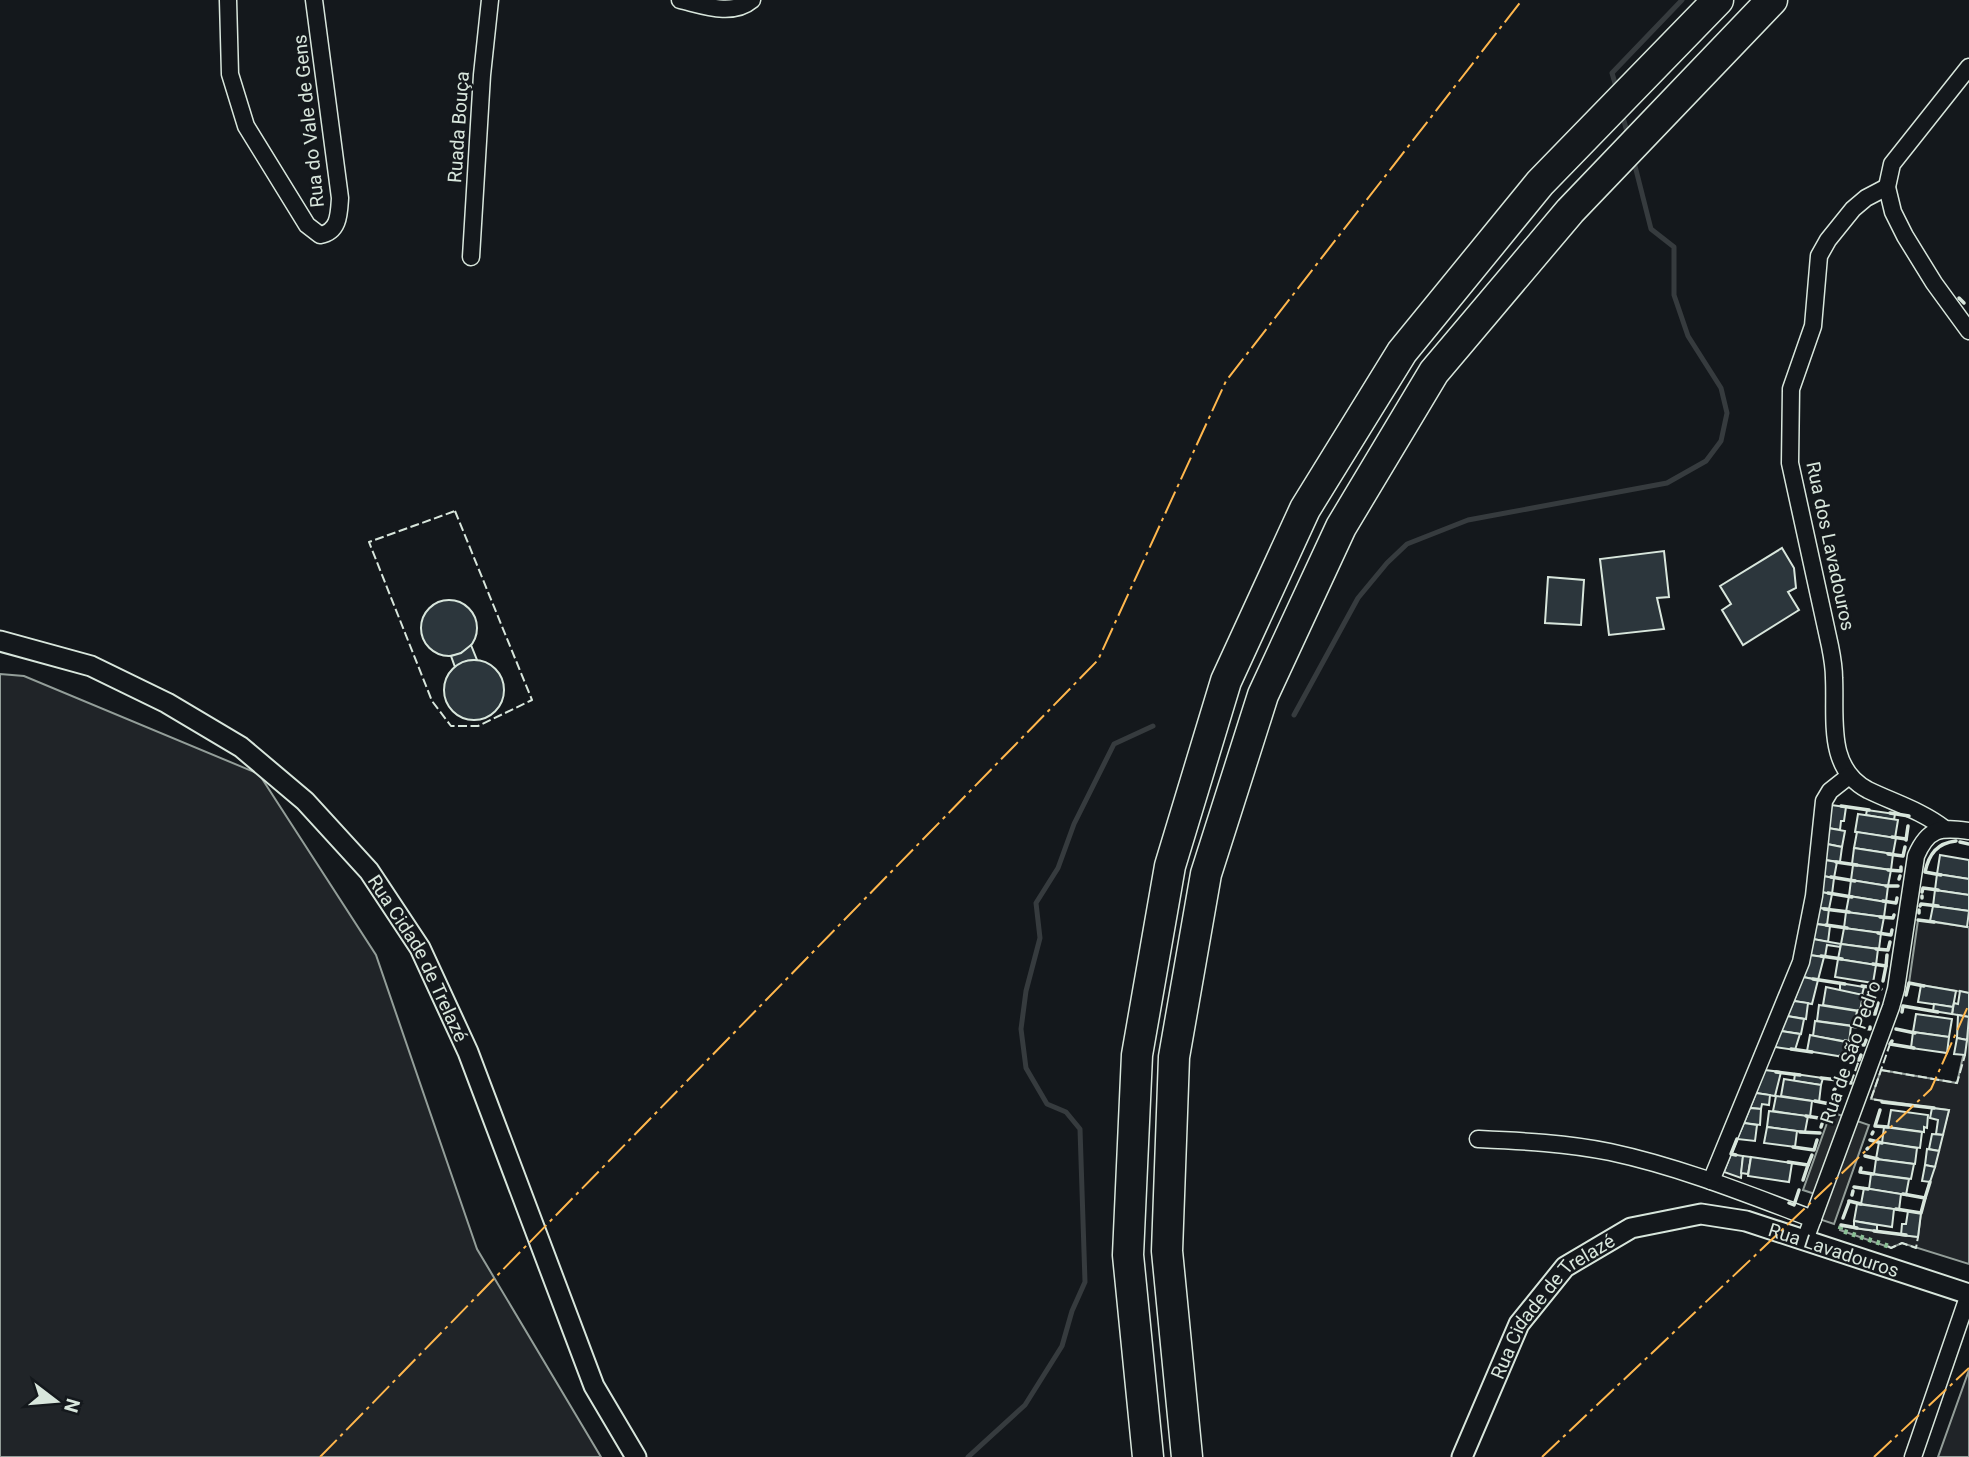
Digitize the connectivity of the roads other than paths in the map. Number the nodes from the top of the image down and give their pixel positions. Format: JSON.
{"nodes":[{"id":1,"x":228,"y":0,"type":"edge"},
{"id":2,"x":314,"y":0,"type":"edge"},
{"id":3,"x":490,"y":0,"type":"edge"},
{"id":4,"x":680,"y":0,"type":"edge"},
{"id":5,"x":752,"y":0,"type":"edge"},
{"id":6,"x":1718,"y":0,"type":"edge"},
{"id":7,"x":1772,"y":0,"type":"edge"},
{"id":8,"x":1969,"y":67,"type":"edge"},
{"id":9,"x":1887,"y":187,"type":"junction"},
{"id":10,"x":471,"y":257,"type":"dead end"},
{"id":11,"x":1969,"y":331,"type":"edge"},
{"id":12,"x":0,"y":641,"type":"edge"},
{"id":13,"x":1849,"y":776,"type":"junction"},
{"id":14,"x":1945,"y":829,"type":"junction"},
{"id":15,"x":1969,"y":831,"type":"edge"},
{"id":16,"x":1478,"y":1139,"type":"dead end"},
{"id":17,"x":1711,"y":1181,"type":"junction"},
{"id":18,"x":1697,"y":1215,"type":"joint"},
{"id":19,"x":1813,"y":1219,"type":"junction"},
{"id":20,"x":1805,"y":1240,"type":"junction"},
{"id":21,"x":1969,"y":1294,"type":"edge"},
{"id":22,"x":636,"y":1457,"type":"edge"},
{"id":23,"x":1148,"y":1457,"type":"edge"},
{"id":24,"x":1187,"y":1457,"type":"edge"},
{"id":25,"x":1462,"y":1457,"type":"edge"},
{"id":26,"x":1913,"y":1457,"type":"edge"}],
"edges":[{"from":1,"to":2,"type":"street","name":"Rua do Vale de Gens"},
{"from":3,"to":10,"type":"street","name":"Ruada Bouça"},
{"from":4,"to":5,"type":"street"},
{"from":6,"to":23,"type":"highway"},
{"from":7,"to":24,"type":"highway"},
{"from":8,"to":9,"type":"street"},
{"from":9,"to":11,"type":"street"},
{"from":9,"to":13,"type":"street","name":"Rua dos Lavadouros"},
{"from":12,"to":22,"type":"street","name":"Rua Cidade de Trelazé"},
{"from":13,"to":14,"type":"street"},
{"from":13,"to":17,"type":"street"},
{"from":14,"to":15,"type":"street"},
{"from":14,"to":19,"type":"street","name":"Rua de São Pedro"},
{"from":16,"to":17,"type":"street"},
{"from":17,"to":19,"type":"street"},
{"from":18,"to":20,"type":"street","name":"Rua Lavadouros"},
{"from":18,"to":25,"type":"street","name":"Rua Cidade de Trelazé"},
{"from":19,"to":20,"type":"street","name":"Rua de São Pedro"},
{"from":20,"to":21,"type":"street","name":"Rua Lavadouros"},
{"from":21,"to":26,"type":"street"}]}
